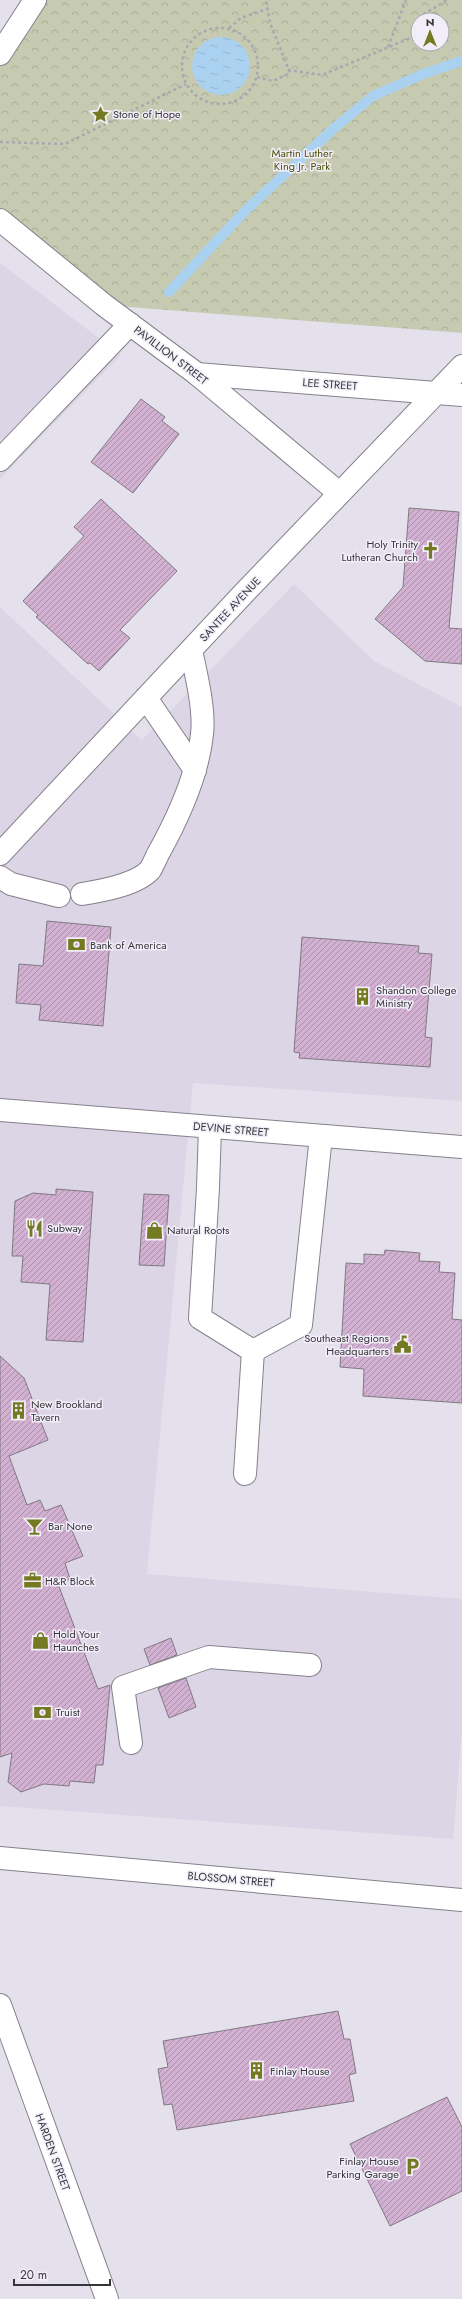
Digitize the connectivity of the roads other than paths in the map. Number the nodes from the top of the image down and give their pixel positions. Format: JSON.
{"nodes":[{"id":1,"x":35,"y":0,"type":"edge"},
{"id":2,"x":0,"y":54,"type":"edge"},
{"id":3,"x":0,"y":220,"type":"edge"},
{"id":4,"x":130,"y":324,"type":"junction"},
{"id":5,"x":462,"y":366,"type":"edge"},
{"id":6,"x":197,"y":374,"type":"junction"},
{"id":7,"x":436,"y":393,"type":"junction"},
{"id":8,"x":462,"y":395,"type":"edge"},
{"id":9,"x":0,"y":460,"type":"edge"},
{"id":10,"x":339,"y":494,"type":"junction"},
{"id":11,"x":191,"y":650,"type":"junction"},
{"id":12,"x":146,"y":698,"type":"junction"},
{"id":13,"x":195,"y":770,"type":"junction"},
{"id":14,"x":0,"y":854,"type":"edge"},
{"id":15,"x":0,"y":877,"type":"edge"},
{"id":16,"x":82,"y":894,"type":"dead end"},
{"id":17,"x":59,"y":896,"type":"dead end"},
{"id":18,"x":0,"y":1110,"type":"edge"},
{"id":19,"x":210,"y":1127,"type":"junction"},
{"id":20,"x":321,"y":1136,"type":"junction"},
{"id":21,"x":462,"y":1147,"type":"edge"},
{"id":22,"x":253,"y":1351,"type":"junction"},
{"id":23,"x":245,"y":1474,"type":"dead end"},
{"id":24,"x":310,"y":1665,"type":"dead end"},
{"id":25,"x":131,"y":1743,"type":"dead end"},
{"id":26,"x":0,"y":1858,"type":"edge"},
{"id":27,"x":462,"y":1900,"type":"edge"},
{"id":28,"x":0,"y":2005,"type":"edge"},
{"id":29,"x":107,"y":2299,"type":"edge"}],
"edges":[{"from":1,"to":2,"type":"street"},
{"from":3,"to":4,"type":"street","name":"PAVILLION STREET"},
{"from":4,"to":6,"type":"street","name":"PAVILLION STREET"},
{"from":4,"to":9,"type":"street"},
{"from":5,"to":7,"type":"street","name":"SANTEE AVENUE"},
{"from":6,"to":7,"type":"street","name":"LEE STREET"},
{"from":6,"to":10,"type":"street","name":"PAVILLION STREET"},
{"from":7,"to":8,"type":"street","name":"LEE STREET"},
{"from":7,"to":10,"type":"street","name":"SANTEE AVENUE"},
{"from":10,"to":11,"type":"street","name":"SANTEE AVENUE"},
{"from":11,"to":12,"type":"street","name":"SANTEE AVENUE"},
{"from":11,"to":13,"type":"street"},
{"from":12,"to":13,"type":"street"},
{"from":12,"to":14,"type":"street","name":"SANTEE AVENUE"},
{"from":13,"to":16,"type":"street"},
{"from":15,"to":17,"type":"street"},
{"from":18,"to":19,"type":"street","name":"DEVINE STREET"},
{"from":19,"to":20,"type":"street","name":"DEVINE STREET"},
{"from":19,"to":22,"type":"street"},
{"from":20,"to":21,"type":"street","name":"DEVINE STREET"},
{"from":20,"to":22,"type":"street"},
{"from":22,"to":23,"type":"street"},
{"from":24,"to":25,"type":"street"},
{"from":26,"to":27,"type":"street","name":"BLOSSOM STREET"},
{"from":28,"to":29,"type":"street","name":"HARDEN STREET"}]}
